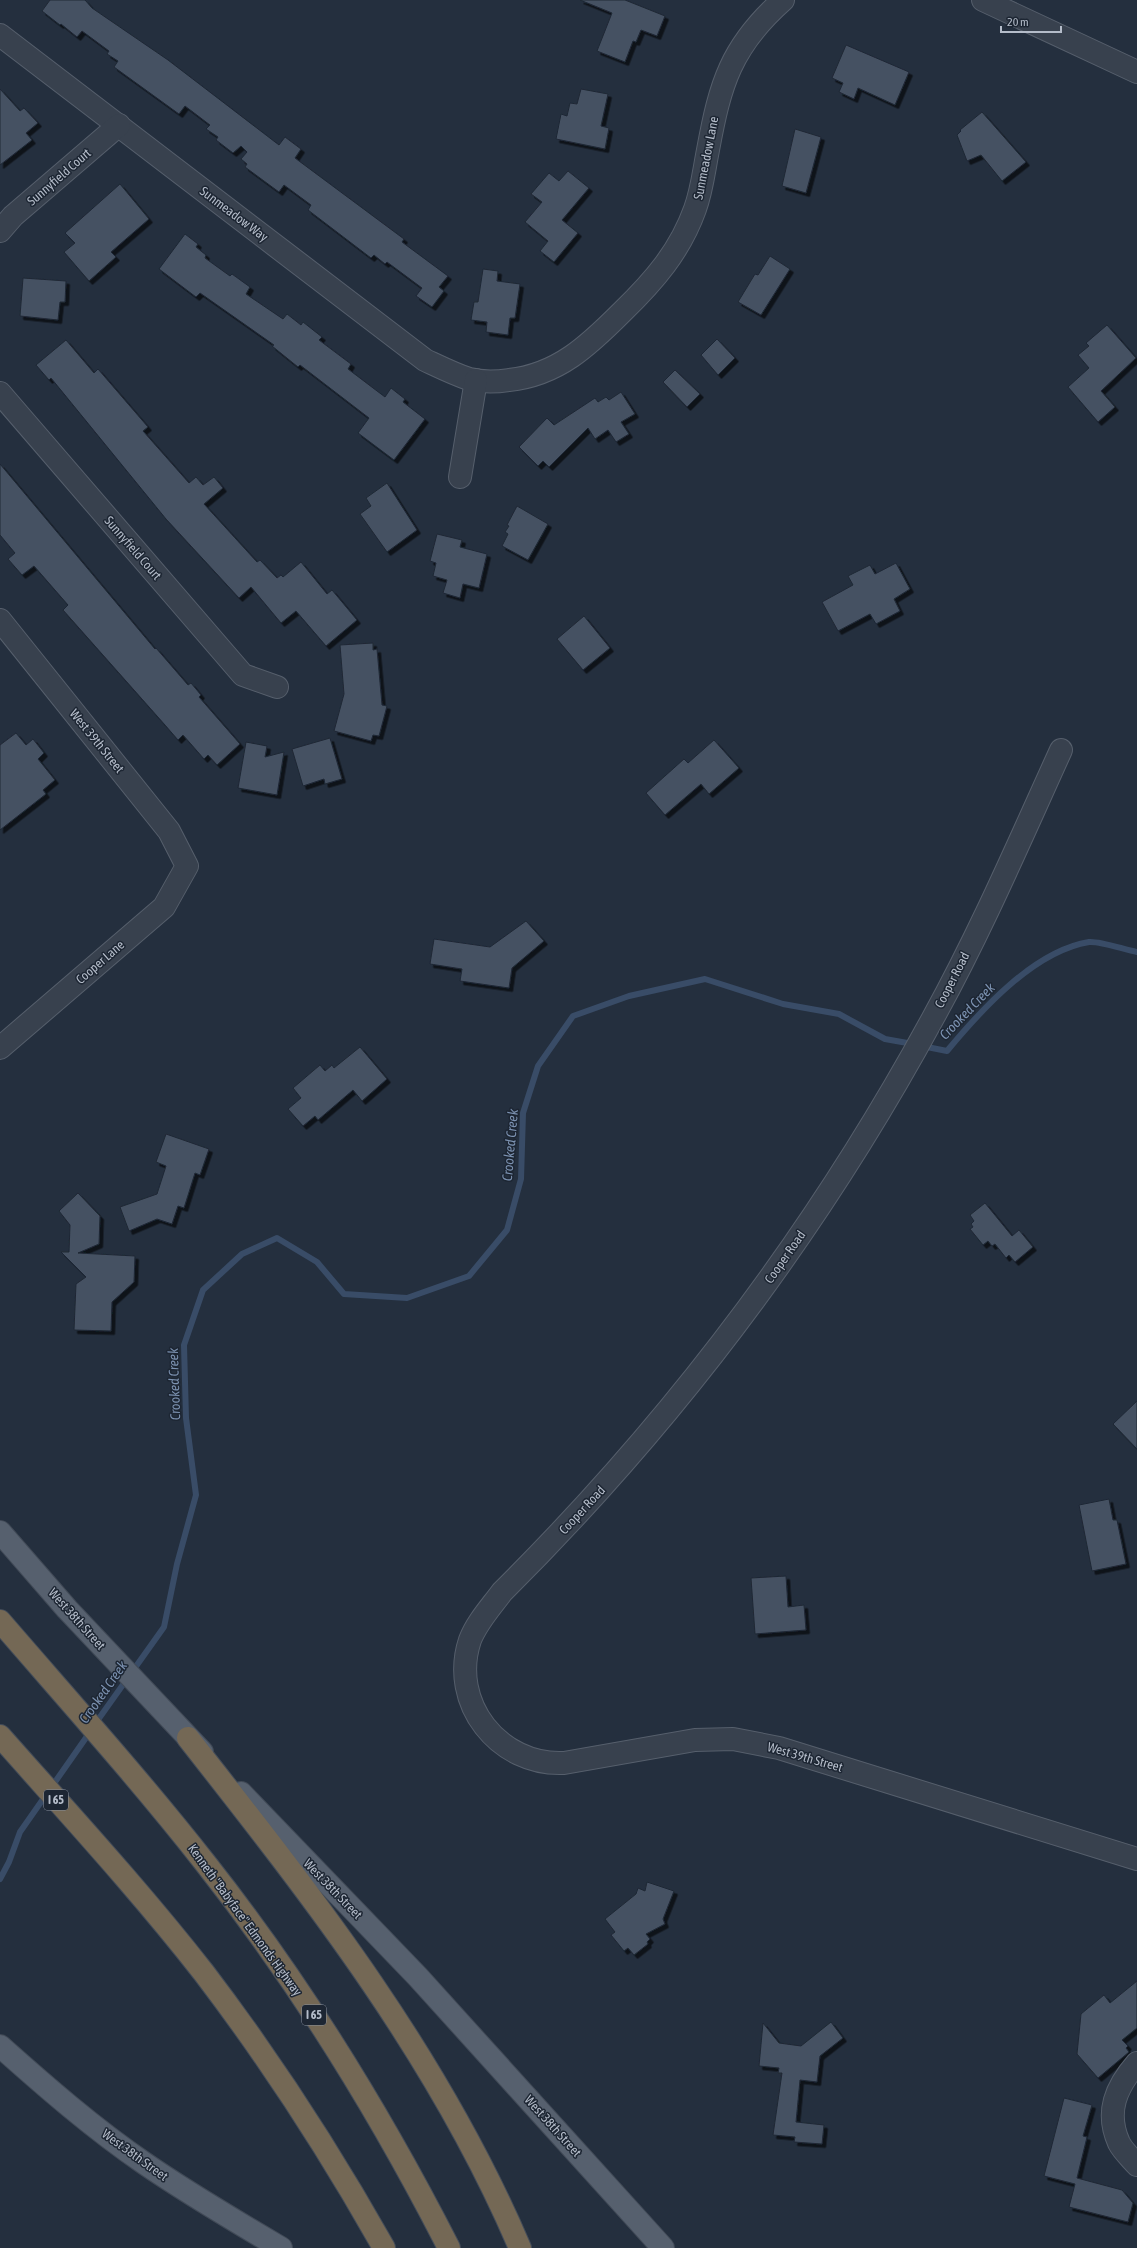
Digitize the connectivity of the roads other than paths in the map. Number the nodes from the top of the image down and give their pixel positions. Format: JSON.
{"nodes":[{"id":1,"x":783,"y":0,"type":"edge"},
{"id":2,"x":983,"y":0,"type":"edge"},
{"id":3,"x":0,"y":35,"type":"edge"},
{"id":4,"x":1137,"y":72,"type":"edge"},
{"id":5,"x":119,"y":125,"type":"junction"},
{"id":6,"x":0,"y":231,"type":"edge"},
{"id":7,"x":476,"y":380,"type":"junction"},
{"id":8,"x":0,"y":393,"type":"edge"},
{"id":9,"x":460,"y":477,"type":"dead end"},
{"id":10,"x":0,"y":620,"type":"edge"},
{"id":11,"x":277,"y":687,"type":"dead end"},
{"id":12,"x":1061,"y":750,"type":"dead end"},
{"id":13,"x":187,"y":866,"type":"joint"},
{"id":14,"x":0,"y":1048,"type":"edge"},
{"id":15,"x":0,"y":1532,"type":"edge"},
{"id":16,"x":0,"y":1621,"type":"edge"},
{"id":17,"x":478,"y":1718,"type":"joint"},
{"id":18,"x":0,"y":1736,"type":"edge"},
{"id":19,"x":188,"y":1738,"type":"junction"},
{"id":20,"x":1137,"y":1859,"type":"edge"},
{"id":21,"x":0,"y":2046,"type":"edge"},
{"id":22,"x":1137,"y":2063,"type":"edge"},
{"id":23,"x":1137,"y":2165,"type":"edge"},
{"id":24,"x":281,"y":2248,"type":"edge"},
{"id":25,"x":384,"y":2248,"type":"edge"},
{"id":26,"x":449,"y":2248,"type":"edge"},
{"id":27,"x":520,"y":2248,"type":"edge"},
{"id":28,"x":663,"y":2248,"type":"edge"}],
"edges":[{"from":1,"to":7,"type":"street","name":"Sunmeadow Lane"},
{"from":2,"to":4,"type":"street"},
{"from":3,"to":5,"type":"street","name":"Sunmeadow Way"},
{"from":5,"to":6,"type":"street","name":"Sunnyfield Court"},
{"from":5,"to":7,"type":"street","name":"Sunmeadow Way"},
{"from":7,"to":9,"type":"street"},
{"from":8,"to":11,"type":"street","name":"Sunnyfield Court"},
{"from":10,"to":13,"type":"street","name":"West 39th Street"},
{"from":12,"to":17,"type":"street","name":"Cooper Road"},
{"from":13,"to":14,"type":"street","name":"Cooper Lane"},
{"from":15,"to":19,"type":"main road","name":"West 38th Street"},
{"from":16,"to":26,"type":"highway","name":"Kenneth \"Babyface\" Edmonds Highway","number":"I 65"},
{"from":17,"to":20,"type":"street","name":"West 39th Street"},
{"from":18,"to":25,"type":"highway","number":"I 65"},
{"from":19,"to":27,"type":"highway"},
{"from":19,"to":28,"type":"main road","name":"West 38th Street"},
{"from":21,"to":24,"type":"main road","name":"West 38th Street"},
{"from":22,"to":23,"type":"street"}]}
